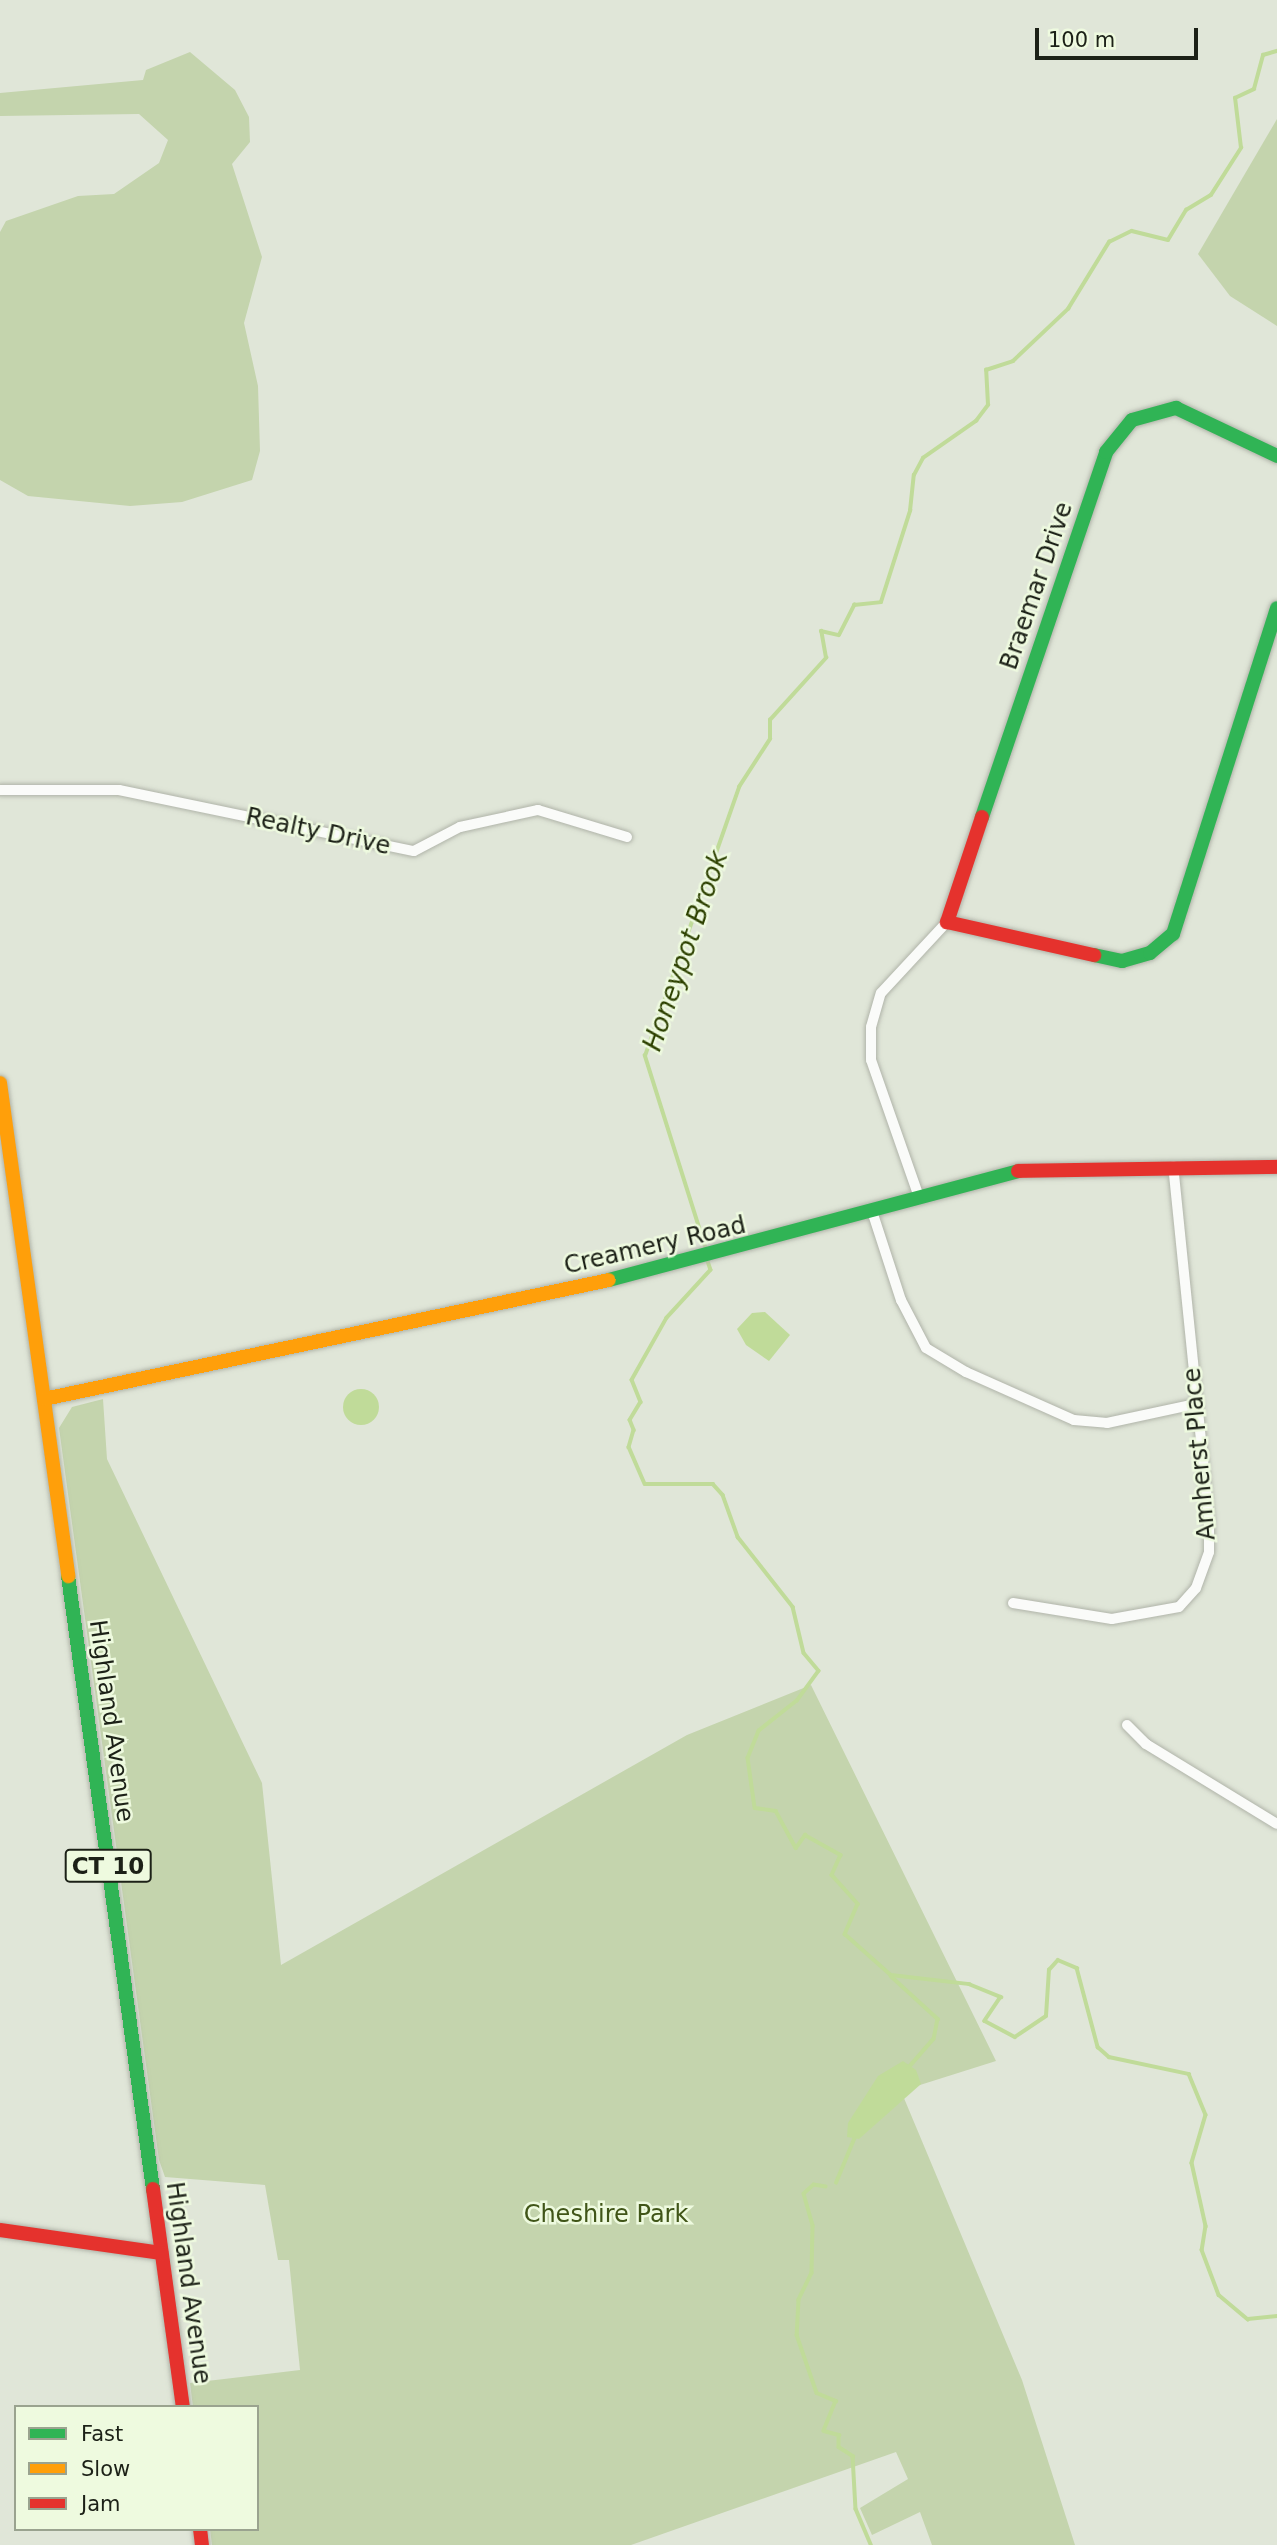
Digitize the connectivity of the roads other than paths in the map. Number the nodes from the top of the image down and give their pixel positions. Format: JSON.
{"nodes":[{"id":1,"x":1277,"y":456,"type":"edge"},
{"id":2,"x":1277,"y":608,"type":"edge"},
{"id":3,"x":0,"y":790,"type":"edge"},
{"id":4,"x":627,"y":837,"type":"dead end"},
{"id":5,"x":947,"y":922,"type":"junction"},
{"id":6,"x":0,"y":1083,"type":"edge"},
{"id":7,"x":1172,"y":1167,"type":"junction"},
{"id":8,"x":1277,"y":1167,"type":"edge"},
{"id":9,"x":919,"y":1197,"type":"junction"},
{"id":10,"x":872,"y":1211,"type":"junction"},
{"id":11,"x":44,"y":1399,"type":"junction"},
{"id":12,"x":1196,"y":1404,"type":"junction"},
{"id":13,"x":1013,"y":1603,"type":"dead end"},
{"id":14,"x":1127,"y":1725,"type":"dead end"},
{"id":15,"x":1277,"y":1824,"type":"edge"},
{"id":16,"x":0,"y":2230,"type":"edge"},
{"id":17,"x":161,"y":2253,"type":"junction"},
{"id":18,"x":183,"y":2405,"type":"edge"}],
"edges":[{"from":1,"to":5,"type":"main road","name":"Braemar Drive"},
{"from":2,"to":5,"type":"main road"},
{"from":3,"to":4,"type":"street","name":"Realty Drive"},
{"from":5,"to":9,"type":"street","name":"Braemar Drive"},
{"from":6,"to":11,"type":"main road","name":"Highland Avenue","number":"CT 10"},
{"from":7,"to":8,"type":"main road","name":"Creamery Road"},
{"from":7,"to":9,"type":"main road","name":"Creamery Road"},
{"from":7,"to":12,"type":"street","name":"Amherst Place"},
{"from":9,"to":10,"type":"main road","name":"Creamery Road"},
{"from":10,"to":11,"type":"main road","name":"Creamery Road"},
{"from":10,"to":12,"type":"street"},
{"from":11,"to":17,"type":"main road","name":"Highland Avenue","number":"CT 10"},
{"from":12,"to":13,"type":"street","name":"Amherst Place"},
{"from":14,"to":15,"type":"street"},
{"from":16,"to":17,"type":"main road"},
{"from":17,"to":18,"type":"main road","name":"Highland Avenue","number":"CT 10"}]}
